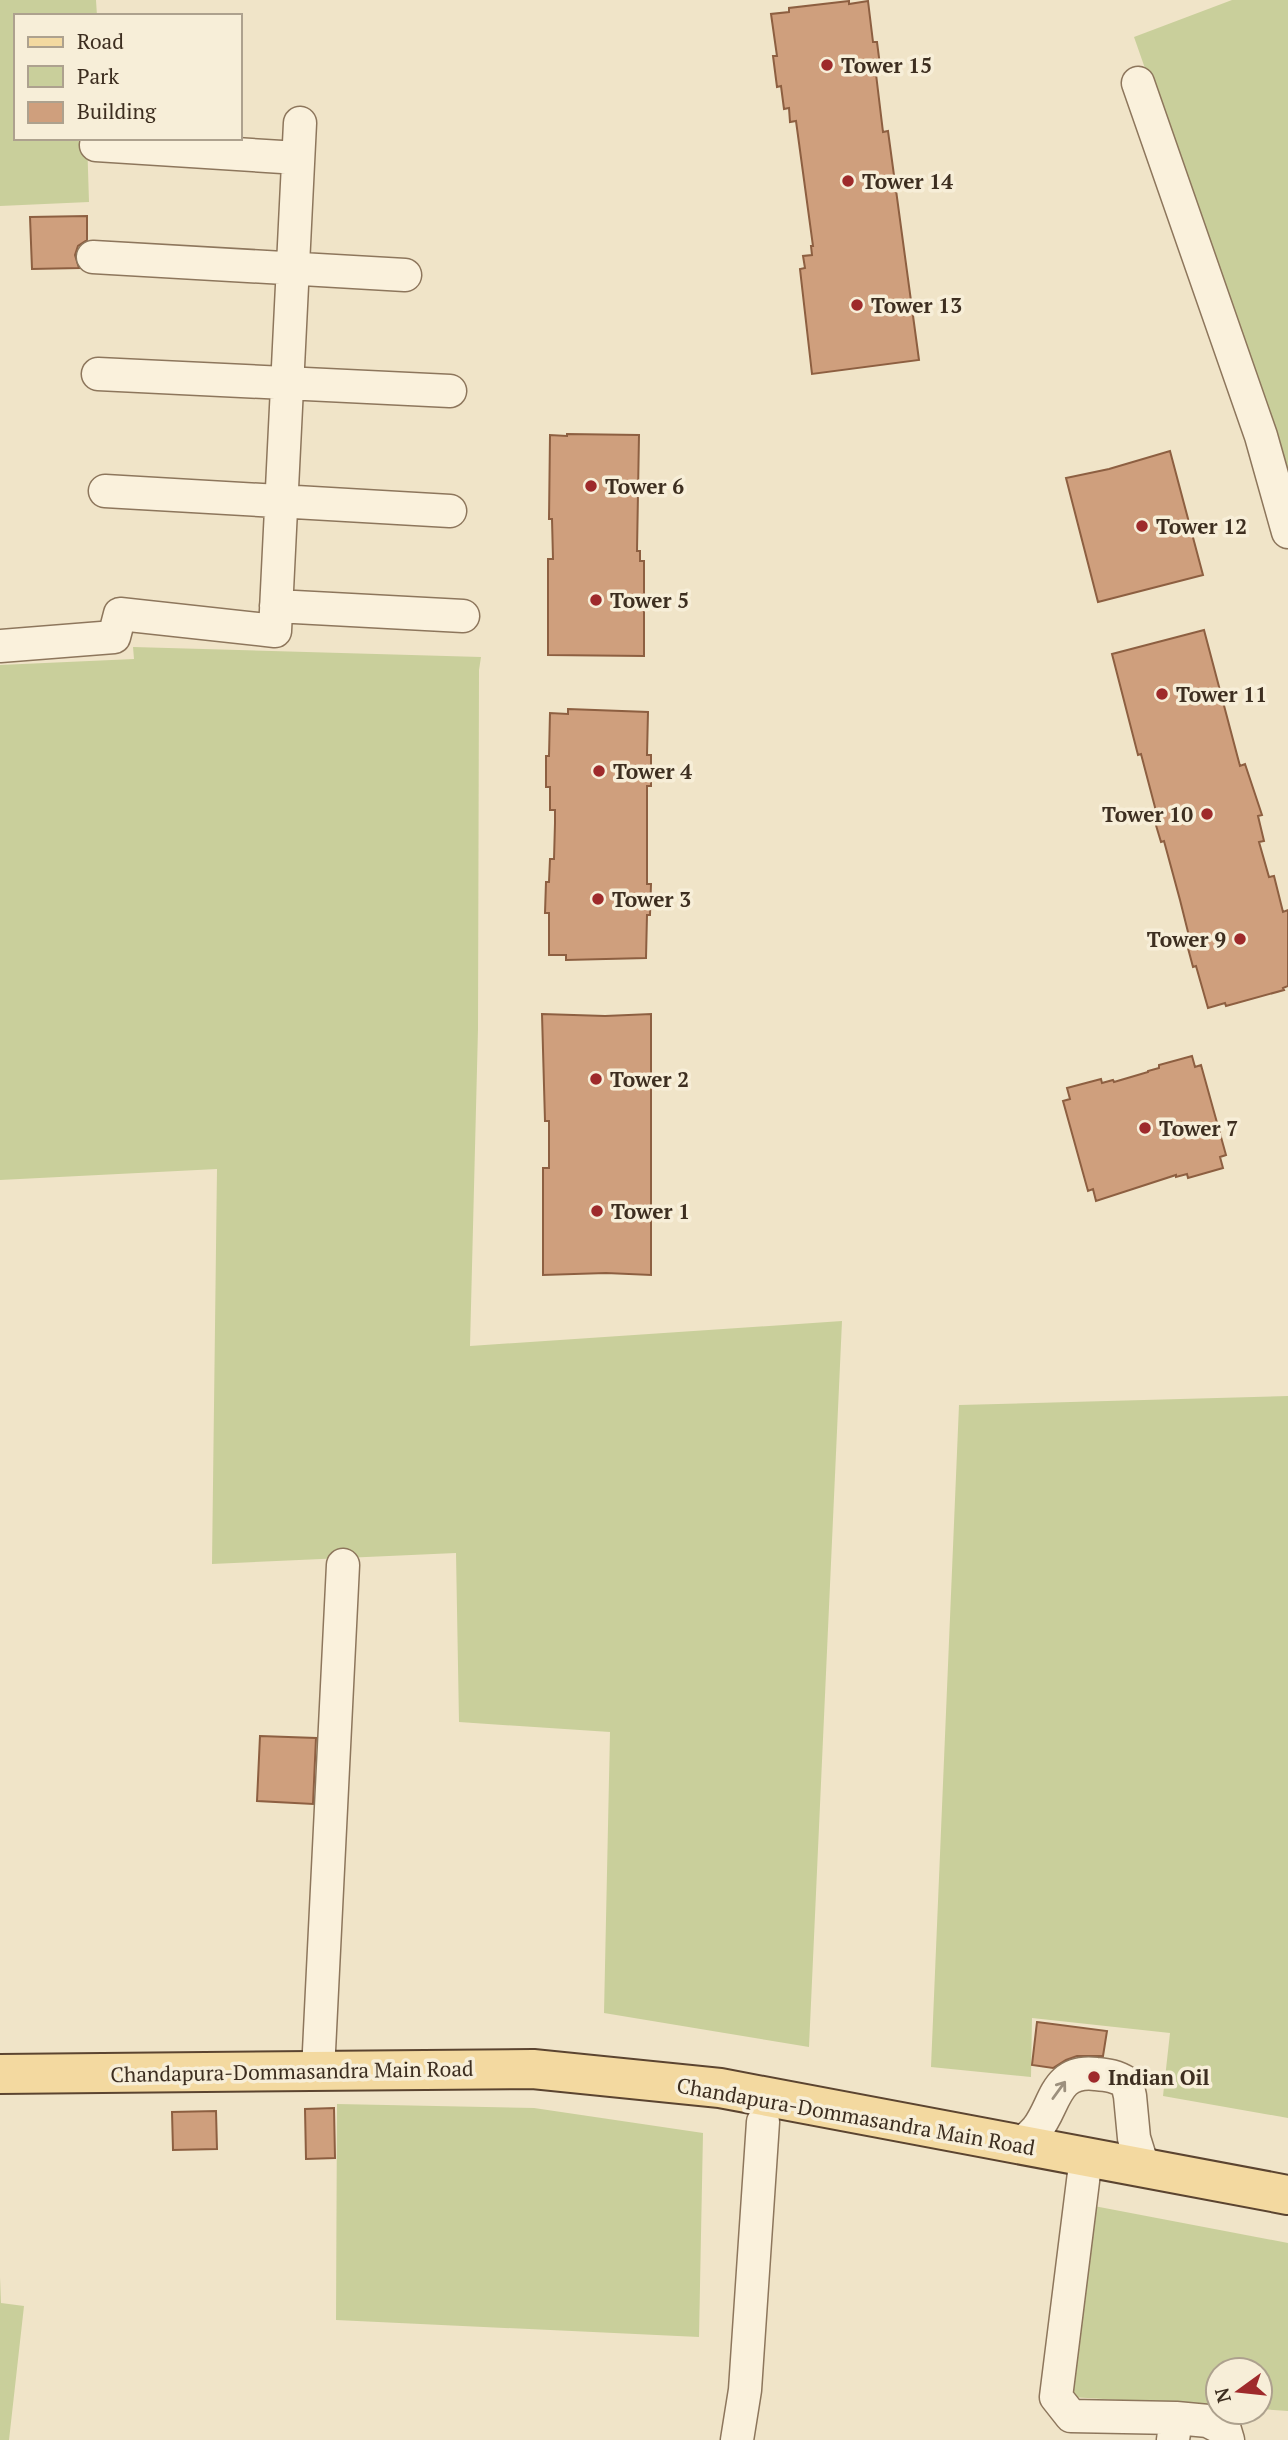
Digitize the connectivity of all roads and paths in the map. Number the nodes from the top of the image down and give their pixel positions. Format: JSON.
{"nodes":[{"id":1,"x":1138,"y":83,"type":"dead end"},
{"id":2,"x":300,"y":122,"type":"dead end"},
{"id":3,"x":96,"y":145,"type":"dead end"},
{"id":4,"x":298,"y":158,"type":"junction"},
{"id":5,"x":93,"y":257,"type":"dead end"},
{"id":6,"x":293,"y":268,"type":"junction"},
{"id":7,"x":405,"y":275,"type":"dead end"},
{"id":8,"x":98,"y":374,"type":"dead end"},
{"id":9,"x":287,"y":383,"type":"junction"},
{"id":10,"x":450,"y":391,"type":"dead end"},
{"id":11,"x":106,"y":491,"type":"dead end"},
{"id":12,"x":281,"y":501,"type":"junction"},
{"id":13,"x":450,"y":511,"type":"dead end"},
{"id":14,"x":1288,"y":532,"type":"edge"},
{"id":15,"x":276,"y":606,"type":"junction"},
{"id":16,"x":463,"y":616,"type":"dead end"},
{"id":17,"x":0,"y":646,"type":"edge"},
{"id":18,"x":343,"y":1565,"type":"dead end"},
{"id":19,"x":318,"y":2071,"type":"junction"},
{"id":20,"x":0,"y":2074,"type":"edge"},
{"id":21,"x":0,"y":2098,"type":"edge"},
{"id":22,"x":763,"y":2122,"type":"junction"},
{"id":23,"x":1020,"y":2145,"type":"junction"},
{"id":24,"x":1084,"y":2167,"type":"junction"},
{"id":25,"x":1143,"y":2167,"type":"junction"},
{"id":26,"x":1288,"y":2195,"type":"edge"},
{"id":27,"x":1288,"y":2214,"type":"edge"},
{"id":28,"x":1070,"y":2428,"type":"edge"},
{"id":29,"x":1175,"y":2429,"type":"edge"},
{"id":30,"x":737,"y":2440,"type":"edge"},
{"id":31,"x":1228,"y":2440,"type":"edge"}],
"edges":[{"from":1,"to":14,"type":"street"},
{"from":2,"to":4,"type":"street"},
{"from":3,"to":4,"type":"street"},
{"from":4,"to":6,"type":"street"},
{"from":5,"to":6,"type":"street"},
{"from":6,"to":7,"type":"street"},
{"from":6,"to":9,"type":"street"},
{"from":8,"to":9,"type":"street"},
{"from":9,"to":10,"type":"street"},
{"from":9,"to":12,"type":"street"},
{"from":11,"to":12,"type":"street"},
{"from":12,"to":13,"type":"street"},
{"from":12,"to":15,"type":"street"},
{"from":15,"to":16,"type":"street"},
{"from":15,"to":17,"type":"street"},
{"from":18,"to":19,"type":"street"},
{"from":19,"to":20,"type":"main road","name":"Chandapura-Dommasandra Main Road"},
{"from":19,"to":23,"type":"main road","name":"Chandapura-Dommasandra Main Road"},
{"from":21,"to":22,"type":"main road","name":"Chandapura-Dommasandra Main Road"},
{"from":22,"to":24,"type":"main road","name":"Chandapura-Dommasandra Main Road"},
{"from":22,"to":30,"type":"street"},
{"from":23,"to":24,"type":"main road","name":"Chandapura-Dommasandra Main Road"},
{"from":23,"to":25,"type":"street","one_way":true},
{"from":24,"to":25,"type":"main road","name":"Chandapura-Dommasandra Main Road"},
{"from":24,"to":27,"type":"main road","name":"Chandapura-Dommasandra Main Road"},
{"from":24,"to":28,"type":"street"},
{"from":25,"to":26,"type":"main road","name":"Chandapura-Dommasandra Main Road"},
{"from":28,"to":29,"type":"street"},
{"from":29,"to":31,"type":"street"}]}
